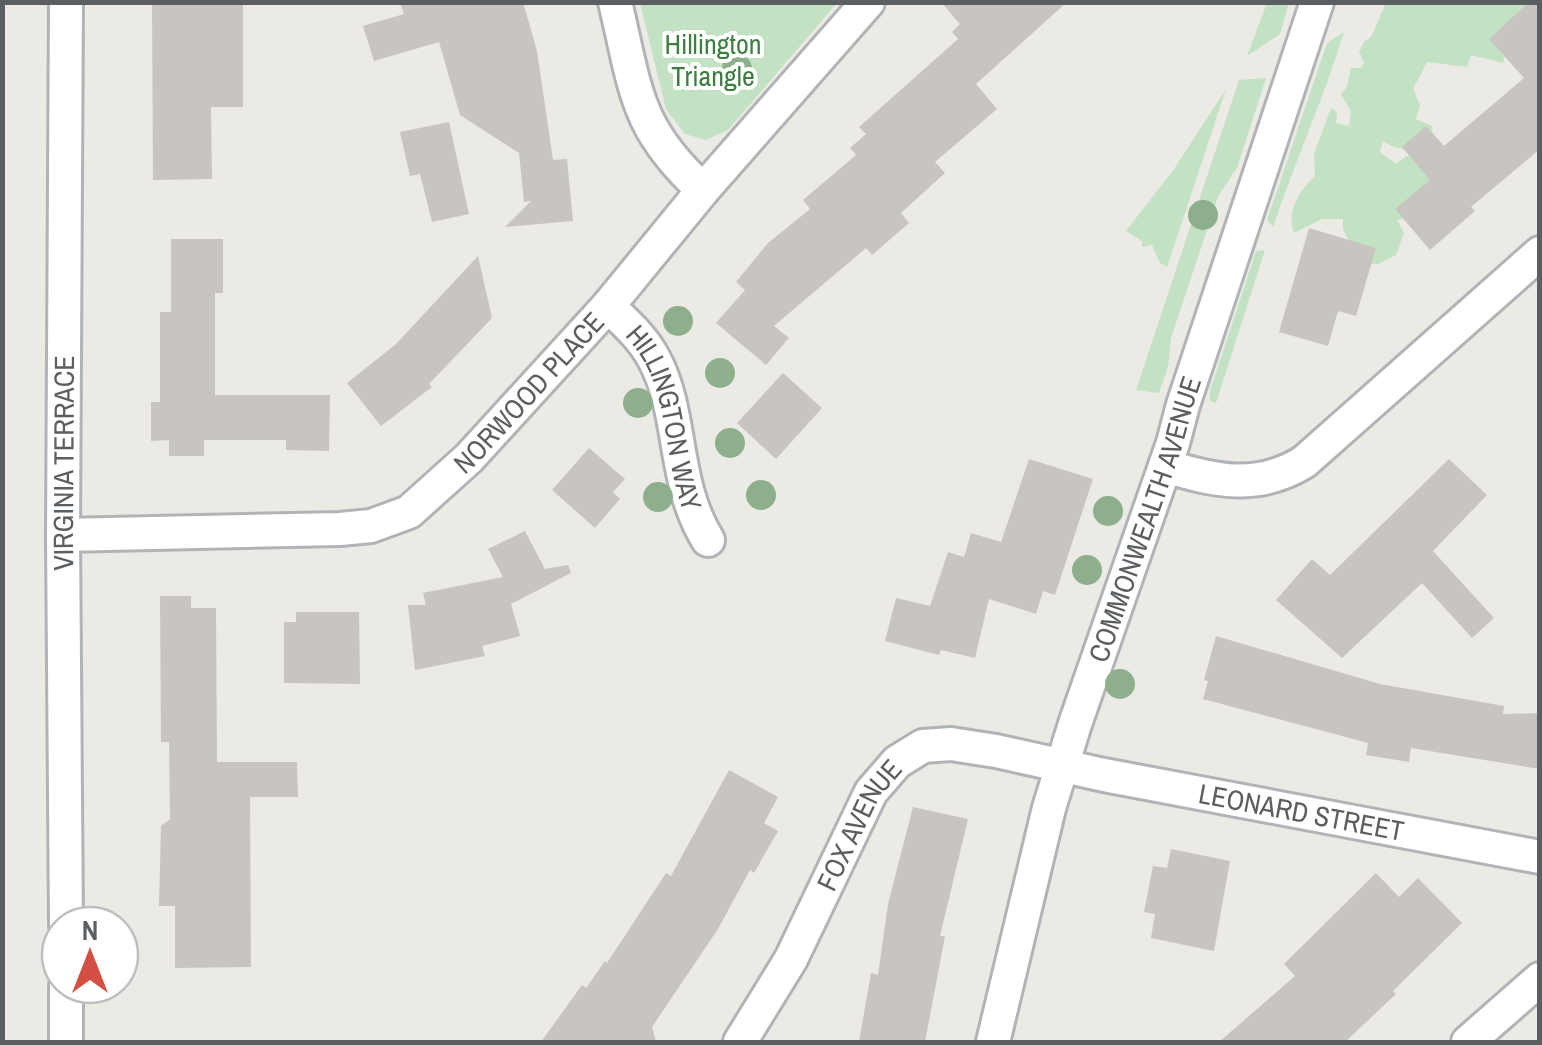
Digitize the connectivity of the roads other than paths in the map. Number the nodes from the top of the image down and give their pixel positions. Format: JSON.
{"nodes":[{"id":1,"x":66,"y":2,"type":"edge"},
{"id":2,"x":616,"y":2,"type":"edge"},
{"id":3,"x":868,"y":2,"type":"edge"},
{"id":4,"x":1317,"y":2,"type":"edge"},
{"id":5,"x":703,"y":190,"type":"junction"},
{"id":6,"x":1540,"y":252,"type":"edge"},
{"id":7,"x":608,"y":306,"type":"junction"},
{"id":8,"x":1165,"y":466,"type":"junction"},
{"id":9,"x":63,"y":535,"type":"junction"},
{"id":10,"x":708,"y":540,"type":"dead end"},
{"id":11,"x":1062,"y":766,"type":"junction"},
{"id":12,"x":1540,"y":856,"type":"edge"},
{"id":13,"x":66,"y":905,"type":"edge"},
{"id":14,"x":1540,"y":979,"type":"edge"},
{"id":15,"x":66,"y":1005,"type":"edge"},
{"id":16,"x":66,"y":1042,"type":"edge"},
{"id":17,"x":740,"y":1042,"type":"edge"},
{"id":18,"x":993,"y":1042,"type":"edge"},
{"id":19,"x":1468,"y":1042,"type":"edge"}],
"edges":[{"from":1,"to":9,"type":"street","name":"VIRGINIA TERRACE"},
{"from":2,"to":5,"type":"street"},
{"from":3,"to":5,"type":"street","name":"NORWOOD PLACE"},
{"from":4,"to":8,"type":"street","name":"COMMONWEALTH AVENUE"},
{"from":5,"to":7,"type":"street","name":"NORWOOD PLACE"},
{"from":6,"to":8,"type":"street"},
{"from":7,"to":9,"type":"street","name":"NORWOOD PLACE"},
{"from":7,"to":10,"type":"street","name":"HILLINGTON WAY"},
{"from":8,"to":11,"type":"street","name":"COMMONWEALTH AVENUE"},
{"from":9,"to":13,"type":"street","name":"VIRGINIA TERRACE"},
{"from":11,"to":12,"type":"street","name":"LEONARD STREET"},
{"from":11,"to":17,"type":"street","name":"FOX AVENUE"},
{"from":11,"to":18,"type":"street","name":"COMMONWEALTH AVENUE"},
{"from":14,"to":19,"type":"street"},
{"from":15,"to":16,"type":"street"}]}
